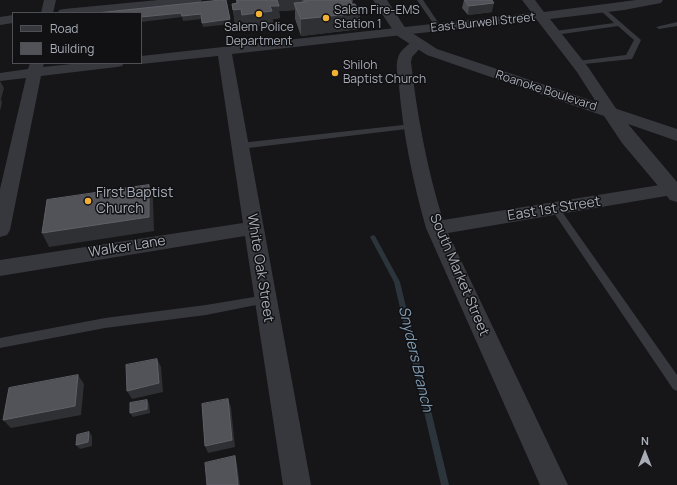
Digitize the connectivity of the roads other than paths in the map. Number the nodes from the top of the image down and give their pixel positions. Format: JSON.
{"nodes":[{"id":1,"x":50,"y":0,"type":"edge"},
{"id":2,"x":196,"y":0,"type":"edge"},
{"id":3,"x":380,"y":0,"type":"edge"},
{"id":4,"x":420,"y":0,"type":"edge"},
{"id":5,"x":528,"y":0,"type":"edge"},
{"id":6,"x":657,"y":0,"type":"edge"},
{"id":7,"x":602,"y":9,"type":"junction"},
{"id":8,"x":47,"y":12,"type":"edge"},
{"id":9,"x":74,"y":12,"type":"edge"},
{"id":10,"x":542,"y":16,"type":"junction"},
{"id":11,"x":12,"y":19,"type":"edge"},
{"id":12,"x":0,"y":21,"type":"edge"},
{"id":13,"x":619,"y":24,"type":"junction"},
{"id":14,"x":677,"y":24,"type":"edge"},
{"id":15,"x":659,"y":27,"type":"dead end"},
{"id":16,"x":439,"y":28,"type":"junction"},
{"id":17,"x":555,"y":33,"type":"junction"},
{"id":18,"x":409,"y":38,"type":"junction"},
{"id":19,"x":224,"y":50,"type":"junction"},
{"id":20,"x":142,"y":60,"type":"edge"},
{"id":21,"x":578,"y":63,"type":"junction"},
{"id":22,"x":101,"y":64,"type":"edge"},
{"id":23,"x":36,"y":68,"type":"edge"},
{"id":24,"x":0,"y":77,"type":"edge"},
{"id":25,"x":611,"y":113,"type":"junction"},
{"id":26,"x":412,"y":126,"type":"junction"},
{"id":27,"x":677,"y":135,"type":"edge"},
{"id":28,"x":240,"y":146,"type":"junction"},
{"id":29,"x":675,"y":192,"type":"edge"},
{"id":30,"x":555,"y":208,"type":"junction"},
{"id":31,"x":254,"y":228,"type":"junction"},
{"id":32,"x":436,"y":228,"type":"junction"},
{"id":33,"x":0,"y":230,"type":"edge"},
{"id":34,"x":0,"y":268,"type":"edge"},
{"id":35,"x":266,"y":299,"type":"junction"},
{"id":36,"x":0,"y":343,"type":"edge"},
{"id":37,"x":677,"y":385,"type":"edge"},
{"id":38,"x":297,"y":485,"type":"edge"},
{"id":39,"x":554,"y":485,"type":"edge"}],
"edges":[{"from":1,"to":8,"type":"street"},
{"from":2,"to":9,"type":"street"},
{"from":3,"to":18,"type":"street"},
{"from":4,"to":16,"type":"lane"},
{"from":5,"to":10,"type":"street"},
{"from":6,"to":7,"type":"street","name":"East Burwell Street"},
{"from":7,"to":10,"type":"street","name":"East Burwell Street"},
{"from":7,"to":13,"type":"lane"},
{"from":10,"to":16,"type":"street","name":"East Burwell Street"},
{"from":10,"to":17,"type":"street"},
{"from":11,"to":12,"type":"street"},
{"from":13,"to":17,"type":"lane"},
{"from":13,"to":21,"type":"lane"},
{"from":14,"to":15,"type":"lane"},
{"from":16,"to":18,"type":"street","name":"East Burwell Street"},
{"from":17,"to":21,"type":"street"},
{"from":18,"to":19,"type":"street","name":"East Burwell Street"},
{"from":18,"to":25,"type":"street","name":"Roanoke Boulevard"},
{"from":18,"to":26,"type":"street","name":"South Market Street"},
{"from":19,"to":20,"type":"street","name":"East Burwell Street"},
{"from":19,"to":28,"type":"street","name":"White Oak Street"},
{"from":21,"to":25,"type":"street"},
{"from":22,"to":23,"type":"street"},
{"from":23,"to":24,"type":"street"},
{"from":23,"to":33,"type":"street"},
{"from":25,"to":27,"type":"street","name":"Roanoke Boulevard"},
{"from":25,"to":29,"type":"street"},
{"from":26,"to":28,"type":"lane"},
{"from":26,"to":32,"type":"street","name":"South Market Street"},
{"from":28,"to":31,"type":"street","name":"White Oak Street"},
{"from":29,"to":30,"type":"street","name":"East 1st Street"},
{"from":30,"to":32,"type":"street","name":"East 1st Street"},
{"from":30,"to":37,"type":"lane"},
{"from":31,"to":34,"type":"street","name":"Walker Lane"},
{"from":31,"to":35,"type":"street","name":"White Oak Street"},
{"from":32,"to":39,"type":"street","name":"South Market Street"},
{"from":35,"to":36,"type":"lane"},
{"from":35,"to":38,"type":"street","name":"White Oak Street"}]}
